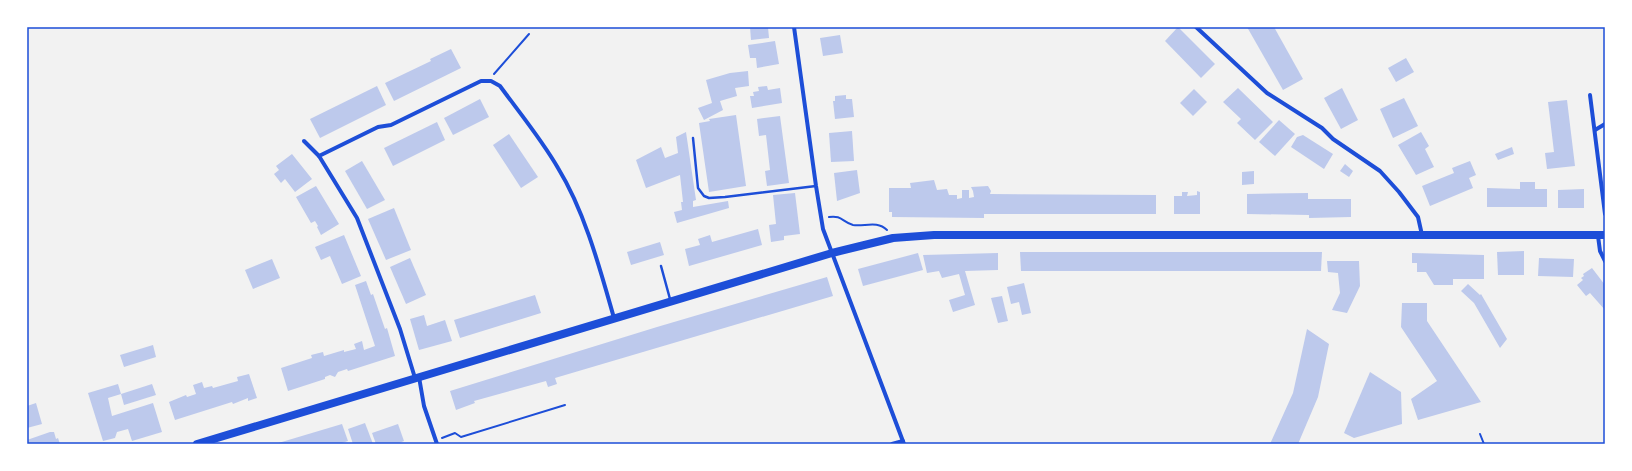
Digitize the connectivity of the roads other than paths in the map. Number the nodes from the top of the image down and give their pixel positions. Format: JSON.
{"nodes":[{"id":1,"x":794,"y":27,"type":"edge"},
{"id":2,"x":1196,"y":27,"type":"edge"},
{"id":3,"x":1590,"y":95,"type":"dead end"},
{"id":4,"x":1605,"y":124,"type":"edge"},
{"id":5,"x":1595,"y":130,"type":"junction"},
{"id":6,"x":693,"y":138,"type":"dead end"},
{"id":7,"x":304,"y":141,"type":"dead end"},
{"id":8,"x":320,"y":156,"type":"junction"},
{"id":9,"x":816,"y":186,"type":"junction"},
{"id":10,"x":1605,"y":214,"type":"edge"},
{"id":11,"x":1422,"y":236,"type":"junction"},
{"id":12,"x":1601,"y":236,"type":"edge"},
{"id":13,"x":832,"y":253,"type":"junction"},
{"id":14,"x":1605,"y":261,"type":"edge"},
{"id":15,"x":661,"y":266,"type":"dead end"},
{"id":16,"x":670,"y":302,"type":"junction"},
{"id":17,"x":614,"y":318,"type":"junction"},
{"id":18,"x":417,"y":378,"type":"junction"},
{"id":19,"x":436,"y":442,"type":"edge"},
{"id":20,"x":903,"y":442,"type":"edge"},
{"id":21,"x":197,"y":444,"type":"edge"},
{"id":22,"x":892,"y":444,"type":"edge"}],
"edges":[{"from":1,"to":9,"type":"street"},
{"from":2,"to":11,"type":"street"},
{"from":3,"to":5,"type":"street"},
{"from":4,"to":5,"type":"street"},
{"from":5,"to":10,"type":"street"},
{"from":6,"to":9,"type":"lane"},
{"from":7,"to":8,"type":"street"},
{"from":8,"to":17,"type":"street"},
{"from":8,"to":18,"type":"street"},
{"from":9,"to":13,"type":"street"},
{"from":11,"to":12,"type":"main road"},
{"from":11,"to":13,"type":"main road"},
{"from":12,"to":14,"type":"street"},
{"from":13,"to":16,"type":"main road"},
{"from":13,"to":20,"type":"street"},
{"from":15,"to":16,"type":"lane"},
{"from":16,"to":17,"type":"main road"},
{"from":17,"to":18,"type":"main road"},
{"from":18,"to":19,"type":"street"},
{"from":18,"to":21,"type":"main road"},
{"from":20,"to":22,"type":"street"}]}
